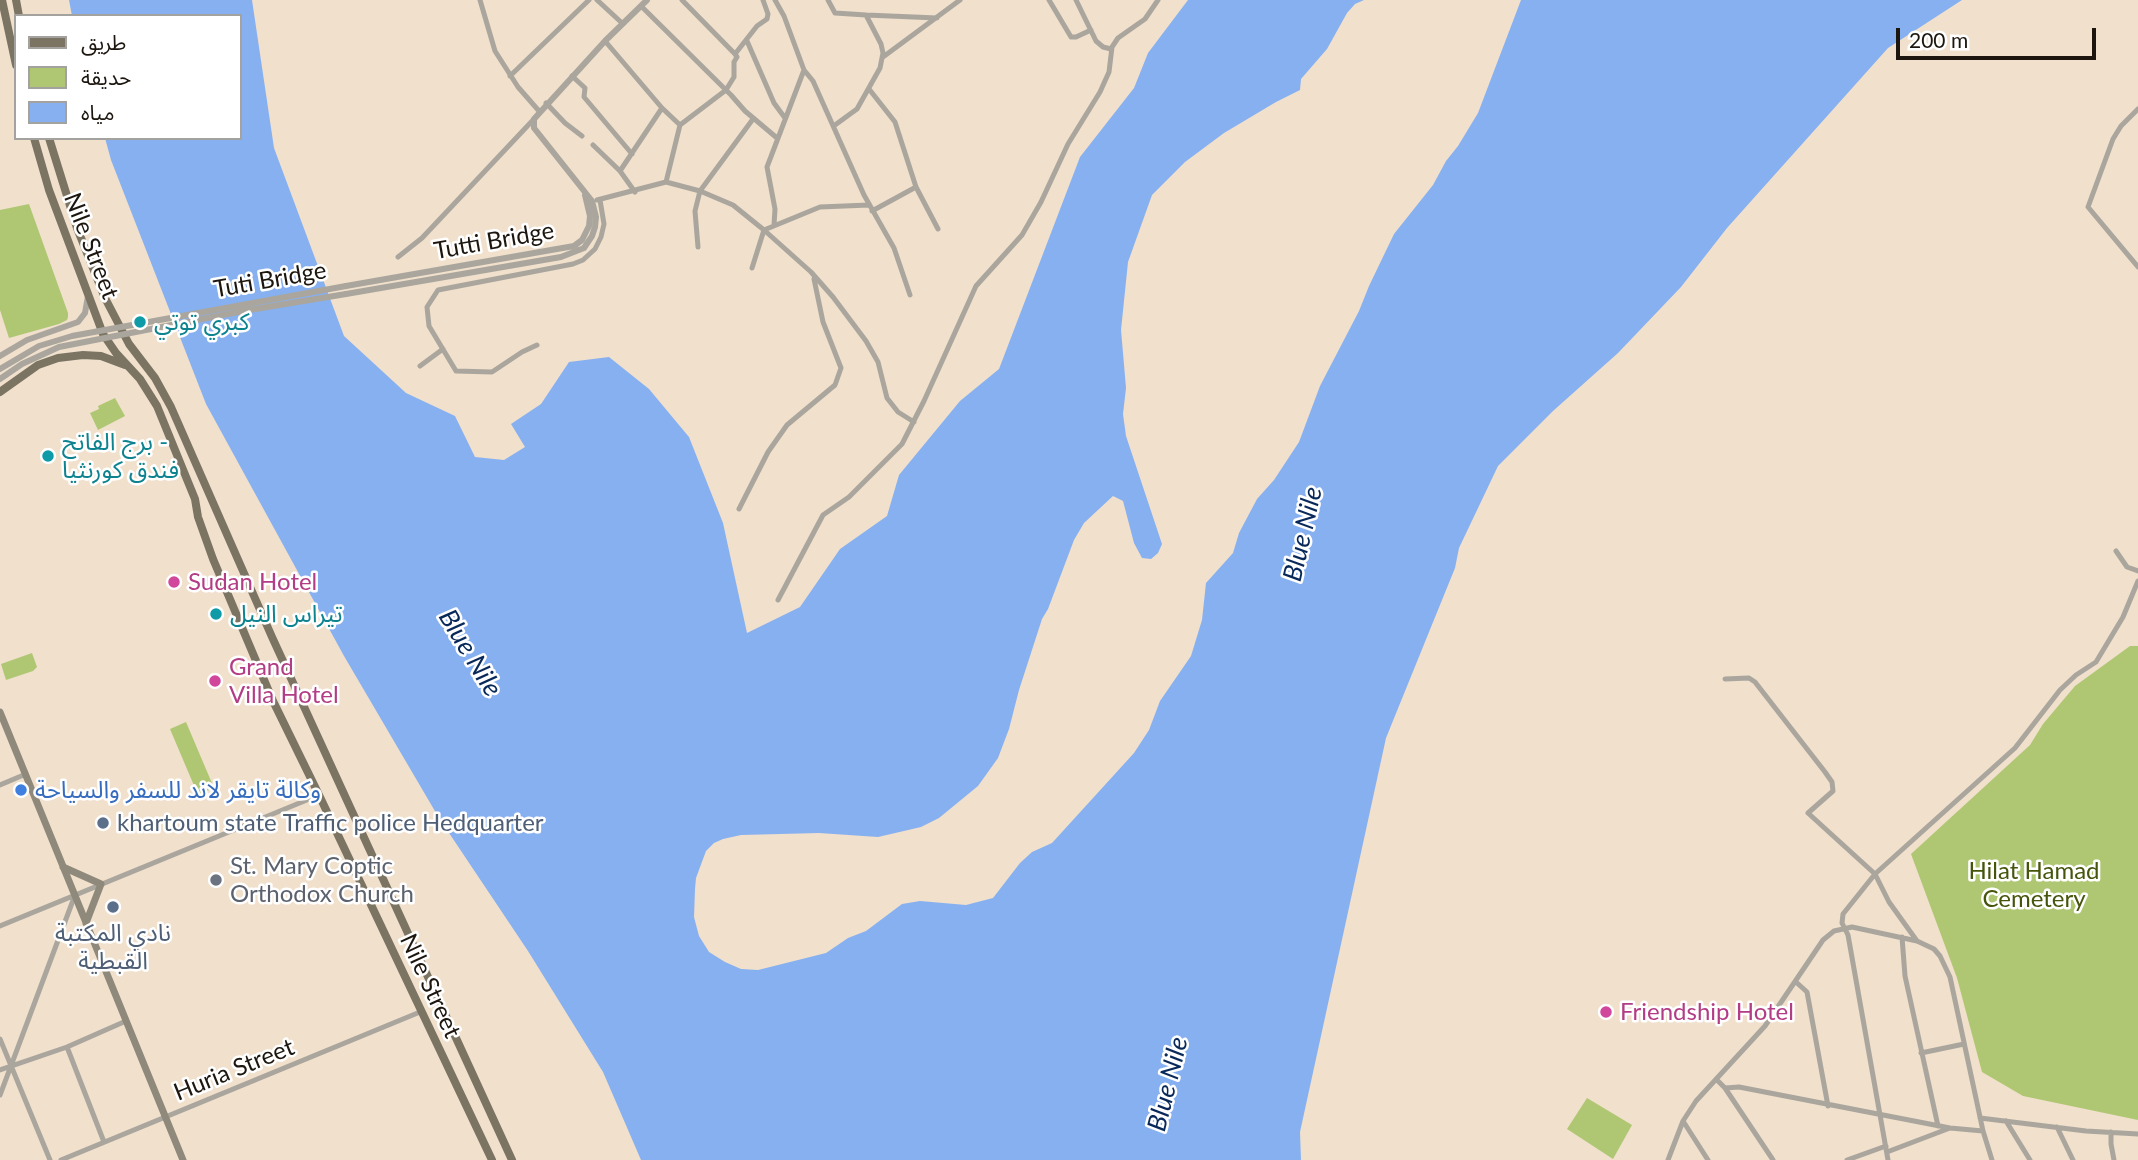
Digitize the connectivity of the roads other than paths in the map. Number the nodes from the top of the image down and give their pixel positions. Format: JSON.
{"nodes":[{"id":1,"x":480,"y":0,"type":"edge"},
{"id":2,"x":589,"y":0,"type":"edge"},
{"id":3,"x":597,"y":0,"type":"edge"},
{"id":4,"x":647,"y":0,"type":"edge"},
{"id":5,"x":682,"y":0,"type":"edge"},
{"id":6,"x":763,"y":0,"type":"edge"},
{"id":7,"x":775,"y":0,"type":"edge"},
{"id":8,"x":828,"y":0,"type":"edge"},
{"id":9,"x":960,"y":0,"type":"edge"},
{"id":10,"x":1049,"y":0,"type":"edge"},
{"id":11,"x":1076,"y":0,"type":"edge"},
{"id":12,"x":1158,"y":0,"type":"edge"},
{"id":13,"x":8,"y":1,"type":"edge"},
{"id":14,"x":641,"y":6,"type":"junction"},
{"id":15,"x":866,"y":15,"type":"junction"},
{"id":16,"x":938,"y":18,"type":"junction"},
{"id":17,"x":622,"y":23,"type":"junction"},
{"id":18,"x":1091,"y":30,"type":"junction"},
{"id":19,"x":605,"y":41,"type":"junction"},
{"id":20,"x":747,"y":41,"type":"junction"},
{"id":21,"x":14,"y":49,"type":"edge"},
{"id":22,"x":1111,"y":49,"type":"junction"},
{"id":23,"x":735,"y":54,"type":"junction"},
{"id":24,"x":883,"y":57,"type":"junction"},
{"id":25,"x":804,"y":70,"type":"junction"},
{"id":26,"x":510,"y":76,"type":"junction"},
{"id":27,"x":572,"y":76,"type":"junction"},
{"id":28,"x":869,"y":89,"type":"junction"},
{"id":29,"x":726,"y":90,"type":"junction"},
{"id":30,"x":546,"y":103,"type":"junction"},
{"id":31,"x":662,"y":108,"type":"junction"},
{"id":32,"x":2138,"y":109,"type":"edge"},
{"id":33,"x":539,"y":111,"type":"junction"},
{"id":34,"x":785,"y":118,"type":"junction"},
{"id":35,"x":534,"y":119,"type":"junction"},
{"id":36,"x":753,"y":119,"type":"junction"},
{"id":37,"x":680,"y":125,"type":"junction"},
{"id":38,"x":835,"y":125,"type":"junction"},
{"id":39,"x":582,"y":136,"type":"dead end"},
{"id":40,"x":777,"y":138,"type":"junction"},
{"id":41,"x":34,"y":140,"type":"edge"},
{"id":42,"x":50,"y":140,"type":"edge"},
{"id":43,"x":593,"y":145,"type":"dead end"},
{"id":44,"x":632,"y":154,"type":"junction"},
{"id":45,"x":56,"y":164,"type":"junction"},
{"id":46,"x":41,"y":168,"type":"junction"},
{"id":47,"x":620,"y":171,"type":"junction"},
{"id":48,"x":666,"y":183,"type":"junction"},
{"id":49,"x":916,"y":187,"type":"junction"},
{"id":50,"x":700,"y":191,"type":"junction"},
{"id":51,"x":635,"y":192,"type":"junction"},
{"id":52,"x":600,"y":200,"type":"junction"},
{"id":53,"x":589,"y":202,"type":"junction"},
{"id":54,"x":871,"y":208,"type":"junction"},
{"id":55,"x":774,"y":226,"type":"junction"},
{"id":56,"x":938,"y":229,"type":"dead end"},
{"id":57,"x":764,"y":230,"type":"junction"},
{"id":58,"x":698,"y":247,"type":"dead end"},
{"id":59,"x":560,"y":253,"type":"junction"},
{"id":60,"x":398,"y":257,"type":"dead end"},
{"id":61,"x":2138,"y":267,"type":"edge"},
{"id":62,"x":752,"y":268,"type":"dead end"},
{"id":63,"x":814,"y":275,"type":"junction"},
{"id":64,"x":88,"y":295,"type":"junction"},
{"id":65,"x":911,"y":295,"type":"dead end"},
{"id":66,"x":537,"y":345,"type":"dead end"},
{"id":67,"x":443,"y":349,"type":"junction"},
{"id":68,"x":0,"y":355,"type":"edge"},
{"id":69,"x":420,"y":366,"type":"dead end"},
{"id":70,"x":130,"y":368,"type":"junction"},
{"id":71,"x":0,"y":369,"type":"edge"},
{"id":72,"x":0,"y":379,"type":"edge"},
{"id":73,"x":0,"y":392,"type":"edge"},
{"id":74,"x":914,"y":422,"type":"junction"},
{"id":75,"x":739,"y":509,"type":"dead end"},
{"id":76,"x":2116,"y":551,"type":"dead end"},
{"id":77,"x":2138,"y":571,"type":"edge"},
{"id":78,"x":2138,"y":581,"type":"edge"},
{"id":79,"x":778,"y":600,"type":"dead end"},
{"id":80,"x":1725,"y":679,"type":"dead end"},
{"id":81,"x":0,"y":712,"type":"edge"},
{"id":82,"x":26,"y":774,"type":"junction"},
{"id":83,"x":0,"y":785,"type":"edge"},
{"id":84,"x":319,"y":795,"type":"junction"},
{"id":85,"x":63,"y":867,"type":"junction"},
{"id":86,"x":1875,"y":874,"type":"junction"},
{"id":87,"x":101,"y":884,"type":"junction"},
{"id":88,"x":75,"y":895,"type":"junction"},
{"id":89,"x":86,"y":923,"type":"junction"},
{"id":90,"x":0,"y":926,"type":"edge"},
{"id":91,"x":1843,"y":927,"type":"junction"},
{"id":92,"x":1902,"y":937,"type":"junction"},
{"id":93,"x":1916,"y":941,"type":"junction"},
{"id":94,"x":1796,"y":982,"type":"junction"},
{"id":95,"x":421,"y":1012,"type":"junction"},
{"id":96,"x":126,"y":1021,"type":"junction"},
{"id":97,"x":0,"y":1039,"type":"edge"},
{"id":98,"x":1965,"y":1044,"type":"junction"},
{"id":99,"x":67,"y":1047,"type":"junction"},
{"id":100,"x":1921,"y":1053,"type":"junction"},
{"id":101,"x":11,"y":1066,"type":"junction"},
{"id":102,"x":0,"y":1070,"type":"edge"},
{"id":103,"x":1716,"y":1079,"type":"junction"},
{"id":104,"x":1725,"y":1088,"type":"junction"},
{"id":105,"x":0,"y":1095,"type":"edge"},
{"id":106,"x":1828,"y":1106,"type":"junction"},
{"id":107,"x":1881,"y":1115,"type":"junction"},
{"id":108,"x":165,"y":1117,"type":"junction"},
{"id":109,"x":1980,"y":1118,"type":"junction"},
{"id":110,"x":1683,"y":1121,"type":"junction"},
{"id":111,"x":2006,"y":1121,"type":"junction"},
{"id":112,"x":1938,"y":1126,"type":"junction"},
{"id":113,"x":2057,"y":1127,"type":"junction"},
{"id":114,"x":1950,"y":1128,"type":"junction"},
{"id":115,"x":1983,"y":1131,"type":"junction"},
{"id":116,"x":2111,"y":1132,"type":"junction"},
{"id":117,"x":2138,"y":1134,"type":"edge"},
{"id":118,"x":104,"y":1142,"type":"junction"},
{"id":119,"x":1886,"y":1149,"type":"junction"},
{"id":120,"x":50,"y":1160,"type":"edge"},
{"id":121,"x":61,"y":1160,"type":"edge"},
{"id":122,"x":183,"y":1160,"type":"edge"},
{"id":123,"x":492,"y":1160,"type":"edge"},
{"id":124,"x":512,"y":1160,"type":"edge"},
{"id":125,"x":1668,"y":1160,"type":"edge"},
{"id":126,"x":1708,"y":1160,"type":"edge"},
{"id":127,"x":1773,"y":1160,"type":"edge"},
{"id":128,"x":1847,"y":1160,"type":"edge"},
{"id":129,"x":1888,"y":1160,"type":"edge"},
{"id":130,"x":1992,"y":1160,"type":"edge"},
{"id":131,"x":2029,"y":1160,"type":"edge"},
{"id":132,"x":2073,"y":1160,"type":"edge"},
{"id":133,"x":2114,"y":1160,"type":"edge"}],
"edges":[{"from":1,"to":26,"type":"street"},
{"from":2,"to":26,"type":"street"},
{"from":3,"to":17,"type":"street"},
{"from":4,"to":14,"type":"street"},
{"from":5,"to":23,"type":"street"},
{"from":6,"to":20,"type":"street"},
{"from":7,"to":25,"type":"street"},
{"from":8,"to":15,"type":"street"},
{"from":9,"to":16,"type":"street"},
{"from":10,"to":18,"type":"street"},
{"from":11,"to":18,"type":"street"},
{"from":12,"to":22,"type":"street"},
{"from":13,"to":21,"type":"main road"},
{"from":14,"to":17,"type":"street"},
{"from":14,"to":29,"type":"street"},
{"from":15,"to":16,"type":"street"},
{"from":15,"to":24,"type":"street"},
{"from":16,"to":24,"type":"street"},
{"from":17,"to":19,"type":"street"},
{"from":18,"to":22,"type":"street"},
{"from":19,"to":27,"type":"street"},
{"from":19,"to":31,"type":"street"},
{"from":20,"to":23,"type":"street"},
{"from":20,"to":34,"type":"street"},
{"from":22,"to":74,"type":"street"},
{"from":23,"to":29,"type":"street"},
{"from":24,"to":28,"type":"street"},
{"from":25,"to":34,"type":"street"},
{"from":25,"to":38,"type":"street"},
{"from":26,"to":33,"type":"street"},
{"from":27,"to":30,"type":"street"},
{"from":27,"to":44,"type":"street"},
{"from":28,"to":38,"type":"street"},
{"from":28,"to":49,"type":"street"},
{"from":29,"to":36,"type":"street"},
{"from":29,"to":37,"type":"street"},
{"from":30,"to":33,"type":"street"},
{"from":30,"to":39,"type":"street"},
{"from":31,"to":37,"type":"street"},
{"from":31,"to":44,"type":"street"},
{"from":32,"to":61,"type":"street"},
{"from":33,"to":35,"type":"street"},
{"from":34,"to":40,"type":"street"},
{"from":35,"to":53,"type":"street"},
{"from":35,"to":60,"type":"street"},
{"from":36,"to":40,"type":"street"},
{"from":36,"to":50,"type":"street"},
{"from":37,"to":48,"type":"street"},
{"from":38,"to":54,"type":"street"},
{"from":40,"to":55,"type":"street"},
{"from":41,"to":46,"type":"main road","name":"Nile Street"},
{"from":42,"to":45,"type":"main road","name":"Nile Street"},
{"from":43,"to":47,"type":"street"},
{"from":44,"to":47,"type":"street"},
{"from":45,"to":46,"type":"main road"},
{"from":45,"to":124,"type":"main road","name":"Nile Street"},
{"from":46,"to":64,"type":"main road","name":"Nile Street"},
{"from":47,"to":51,"type":"street"},
{"from":48,"to":50,"type":"street"},
{"from":48,"to":51,"type":"street"},
{"from":49,"to":54,"type":"street"},
{"from":49,"to":56,"type":"street"},
{"from":50,"to":57,"type":"street"},
{"from":50,"to":58,"type":"street"},
{"from":51,"to":52,"type":"street"},
{"from":52,"to":53,"type":"street"},
{"from":52,"to":67,"type":"street"},
{"from":53,"to":59,"type":"street","name":"Tutti Bridge"},
{"from":54,"to":55,"type":"street"},
{"from":54,"to":65,"type":"street"},
{"from":55,"to":57,"type":"street"},
{"from":57,"to":62,"type":"street"},
{"from":57,"to":63,"type":"street"},
{"from":59,"to":71,"type":"street","name":"Tuti Bridge","bridge":true},
{"from":59,"to":72,"type":"street","name":"Tuti Bridge","bridge":true},
{"from":63,"to":74,"type":"street"},
{"from":63,"to":75,"type":"street"},
{"from":64,"to":68,"type":"street"},
{"from":64,"to":70,"type":"main road","name":"Nile Street"},
{"from":66,"to":67,"type":"street"},
{"from":67,"to":69,"type":"street"},
{"from":70,"to":73,"type":"main road"},
{"from":70,"to":84,"type":"main road","name":"Nile Street"},
{"from":74,"to":79,"type":"street"},
{"from":76,"to":77,"type":"street"},
{"from":78,"to":86,"type":"street"},
{"from":80,"to":86,"type":"street"},
{"from":81,"to":82,"type":"main road"},
{"from":82,"to":83,"type":"street"},
{"from":82,"to":85,"type":"main road"},
{"from":84,"to":87,"type":"street"},
{"from":84,"to":95,"type":"main road","name":"Nile Street"},
{"from":85,"to":87,"type":"main road"},
{"from":85,"to":88,"type":"main road"},
{"from":86,"to":91,"type":"street"},
{"from":86,"to":93,"type":"street"},
{"from":87,"to":88,"type":"street"},
{"from":87,"to":89,"type":"main road"},
{"from":88,"to":89,"type":"main road"},
{"from":88,"to":90,"type":"street"},
{"from":88,"to":101,"type":"street"},
{"from":89,"to":96,"type":"main road"},
{"from":91,"to":92,"type":"street"},
{"from":91,"to":94,"type":"street"},
{"from":91,"to":107,"type":"street"},
{"from":92,"to":93,"type":"street"},
{"from":92,"to":100,"type":"street"},
{"from":93,"to":98,"type":"street"},
{"from":94,"to":103,"type":"street"},
{"from":94,"to":106,"type":"street"},
{"from":95,"to":108,"type":"street","name":"Huria Street"},
{"from":95,"to":123,"type":"main road","name":"Nile Street"},
{"from":96,"to":99,"type":"street"},
{"from":96,"to":108,"type":"main road"},
{"from":97,"to":101,"type":"street"},
{"from":98,"to":100,"type":"street"},
{"from":98,"to":109,"type":"street"},
{"from":99,"to":101,"type":"street"},
{"from":99,"to":118,"type":"street"},
{"from":100,"to":112,"type":"street"},
{"from":101,"to":102,"type":"street"},
{"from":101,"to":105,"type":"street"},
{"from":101,"to":120,"type":"street"},
{"from":103,"to":104,"type":"street"},
{"from":103,"to":110,"type":"street"},
{"from":104,"to":106,"type":"street"},
{"from":104,"to":127,"type":"street"},
{"from":106,"to":107,"type":"street"},
{"from":107,"to":112,"type":"street"},
{"from":107,"to":119,"type":"street"},
{"from":108,"to":118,"type":"street","name":"Huria Street"},
{"from":108,"to":122,"type":"main road"},
{"from":109,"to":111,"type":"street"},
{"from":109,"to":115,"type":"street"},
{"from":110,"to":125,"type":"street"},
{"from":110,"to":126,"type":"street"},
{"from":111,"to":113,"type":"street"},
{"from":111,"to":131,"type":"street"},
{"from":112,"to":114,"type":"street"},
{"from":113,"to":116,"type":"street"},
{"from":113,"to":132,"type":"street"},
{"from":114,"to":115,"type":"street"},
{"from":114,"to":119,"type":"street"},
{"from":115,"to":130,"type":"street"},
{"from":116,"to":117,"type":"street"},
{"from":116,"to":133,"type":"street"},
{"from":118,"to":121,"type":"street","name":"Huria Street"},
{"from":119,"to":128,"type":"street"},
{"from":119,"to":129,"type":"street"}]}
